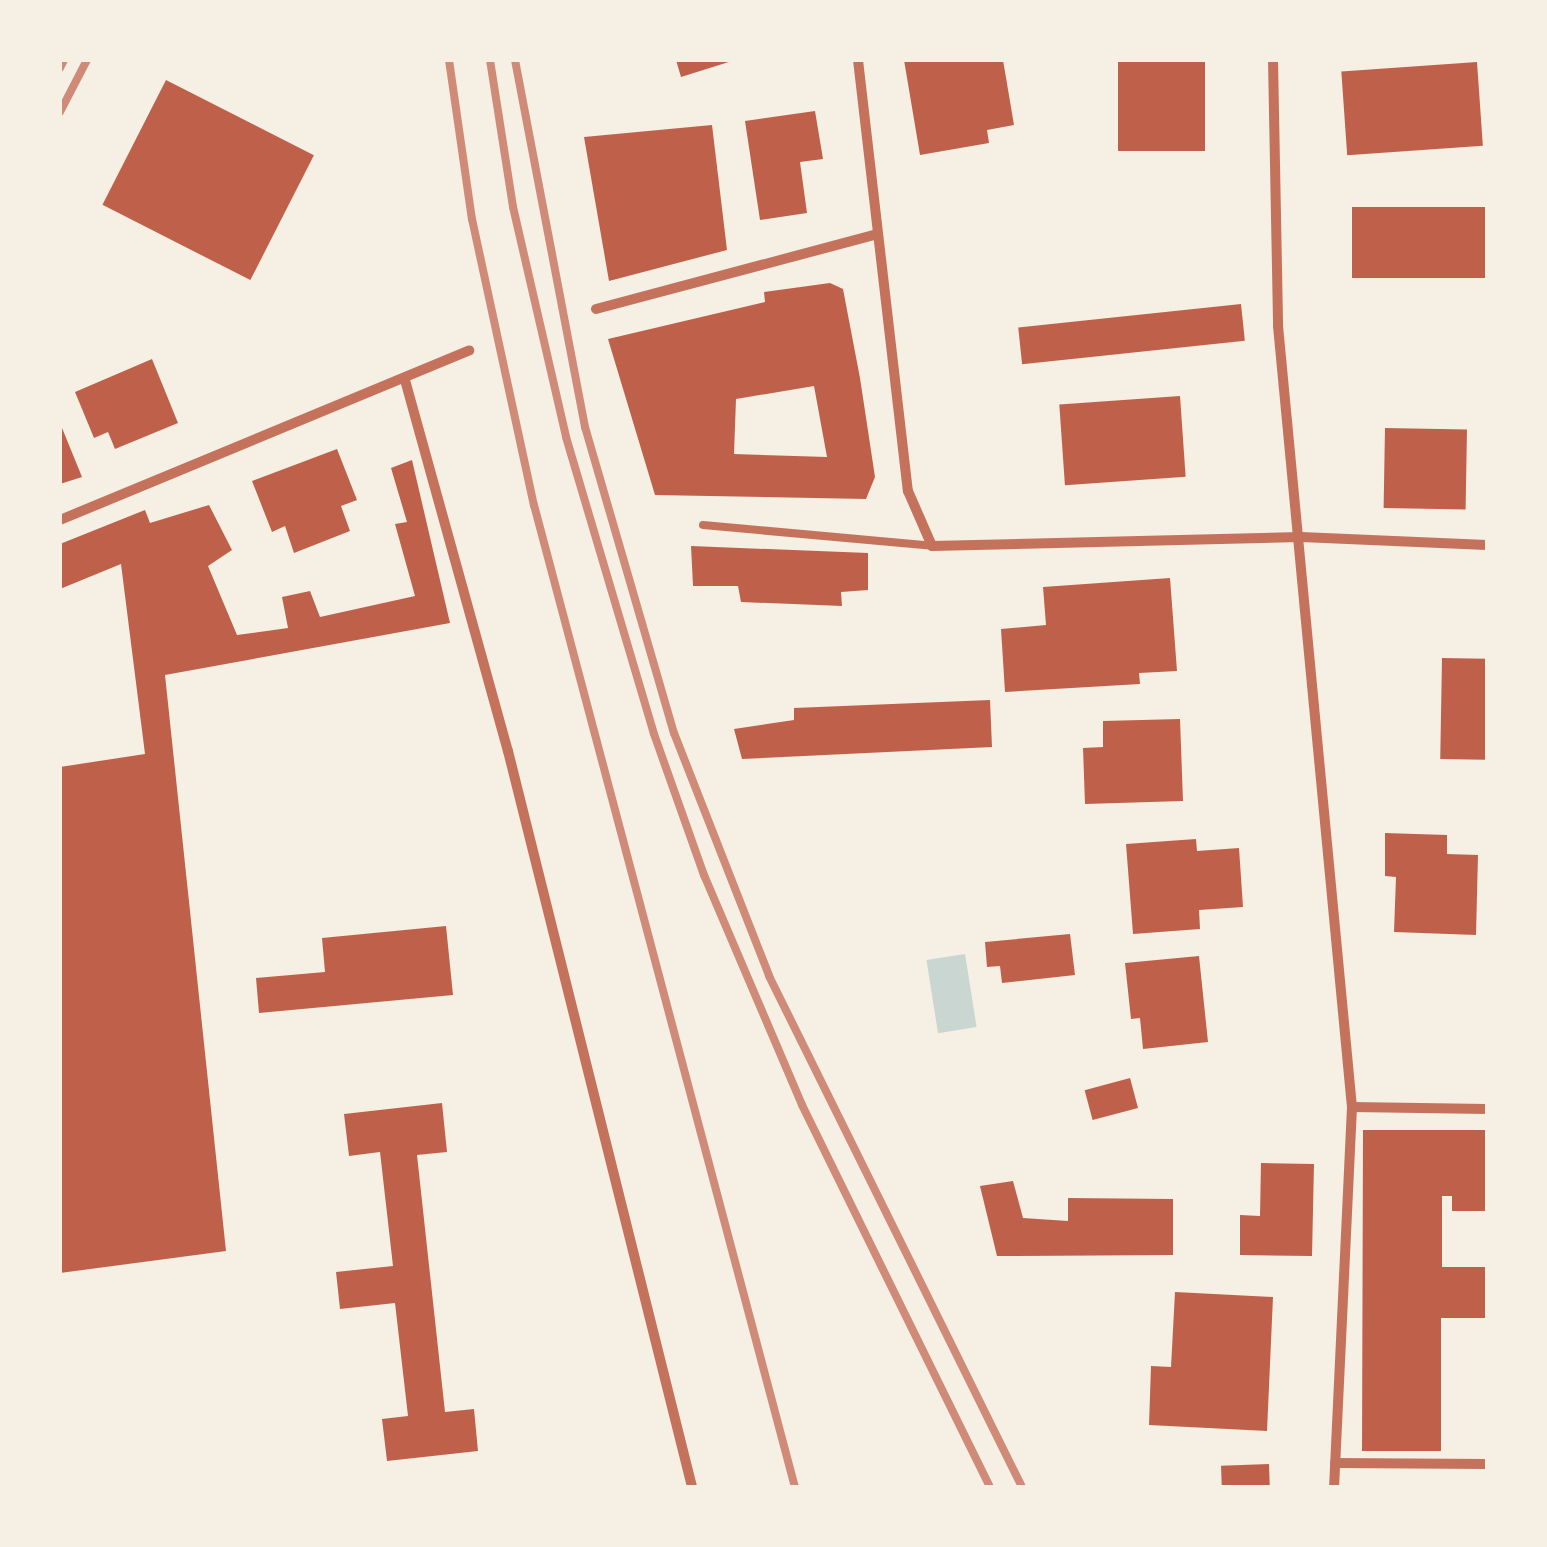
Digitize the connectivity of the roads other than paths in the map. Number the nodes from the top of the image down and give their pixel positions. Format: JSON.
{"nodes":[{"id":1,"x":858,"y":60,"type":"edge"},
{"id":2,"x":1274,"y":60,"type":"edge"},
{"id":3,"x":874,"y":235,"type":"junction"},
{"id":4,"x":596,"y":309,"type":"dead end"},
{"id":5,"x":469,"y":352,"type":"dead end"},
{"id":6,"x":406,"y":380,"type":"junction"},
{"id":7,"x":60,"y":520,"type":"edge"},
{"id":8,"x":703,"y":525,"type":"dead end"},
{"id":9,"x":1300,"y":537,"type":"junction"},
{"id":10,"x":1487,"y":545,"type":"edge"},
{"id":11,"x":932,"y":546,"type":"junction"},
{"id":12,"x":1352,"y":1107,"type":"junction"},
{"id":13,"x":1487,"y":1109,"type":"edge"},
{"id":14,"x":1335,"y":1463,"type":"junction"},
{"id":15,"x":1487,"y":1464,"type":"edge"},
{"id":16,"x":692,"y":1487,"type":"edge"},
{"id":17,"x":1334,"y":1487,"type":"edge"}],
"edges":[{"from":1,"to":3,"type":"street"},
{"from":2,"to":9,"type":"street"},
{"from":3,"to":4,"type":"street"},
{"from":3,"to":11,"type":"street"},
{"from":5,"to":6,"type":"street"},
{"from":6,"to":7,"type":"street"},
{"from":6,"to":16,"type":"street"},
{"from":8,"to":11,"type":"lane"},
{"from":9,"to":10,"type":"street"},
{"from":9,"to":11,"type":"street"},
{"from":9,"to":12,"type":"street"},
{"from":12,"to":13,"type":"street"},
{"from":12,"to":14,"type":"street"},
{"from":14,"to":15,"type":"street"},
{"from":14,"to":17,"type":"street"}]}
